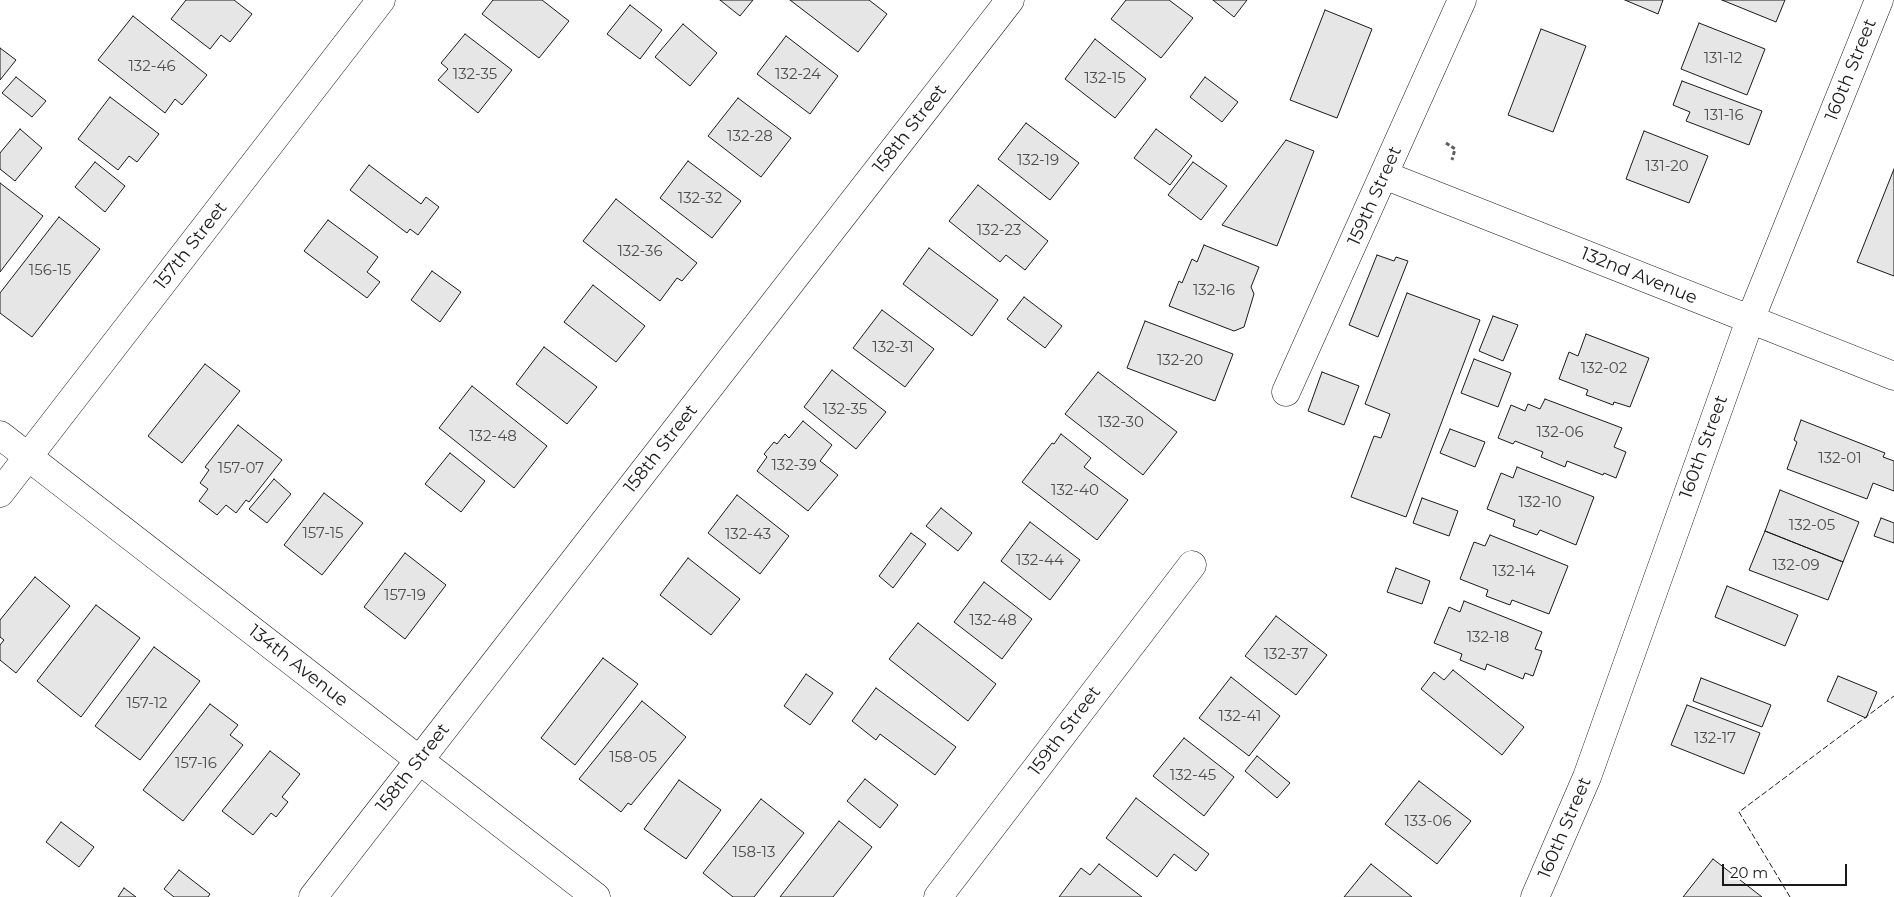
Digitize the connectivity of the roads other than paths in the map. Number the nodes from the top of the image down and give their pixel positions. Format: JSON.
{"nodes":[{"id":1,"x":381,"y":0,"type":"edge"},
{"id":2,"x":1010,"y":0,"type":"edge"},
{"id":3,"x":1462,"y":0,"type":"edge"},
{"id":4,"x":1879,"y":0,"type":"edge"},
{"id":5,"x":1384,"y":175,"type":"junction"},
{"id":6,"x":1750,"y":320,"type":"junction"},
{"id":7,"x":1894,"y":376,"type":"edge"},
{"id":8,"x":1286,"y":392,"type":"dead end"},
{"id":9,"x":0,"y":435,"type":"edge"},
{"id":10,"x":28,"y":457,"type":"junction"},
{"id":11,"x":0,"y":493,"type":"edge"},
{"id":12,"x":1192,"y":565,"type":"dead end"},
{"id":13,"x":419,"y":760,"type":"junction"},
{"id":14,"x":313,"y":897,"type":"edge"},
{"id":15,"x":596,"y":897,"type":"edge"},
{"id":16,"x":938,"y":897,"type":"edge"},
{"id":17,"x":1535,"y":897,"type":"edge"}],
"edges":[{"from":1,"to":10,"type":"street","name":"157th Street"},
{"from":2,"to":13,"type":"street","name":"158th Street"},
{"from":3,"to":5,"type":"street","name":"159th Street"},
{"from":4,"to":6,"type":"street","name":"160th Street"},
{"from":5,"to":6,"type":"street","name":"132nd Avenue"},
{"from":5,"to":8,"type":"street","name":"159th Street"},
{"from":6,"to":7,"type":"street","name":"132nd Avenue"},
{"from":6,"to":17,"type":"street","name":"160th Street"},
{"from":9,"to":10,"type":"street","name":"134th Avenue"},
{"from":10,"to":11,"type":"street","name":"157th Street"},
{"from":10,"to":13,"type":"street","name":"134th Avenue"},
{"from":12,"to":16,"type":"street","name":"159th Street"},
{"from":13,"to":14,"type":"street","name":"158th Street"},
{"from":13,"to":15,"type":"street","name":"134th Avenue"}]}
